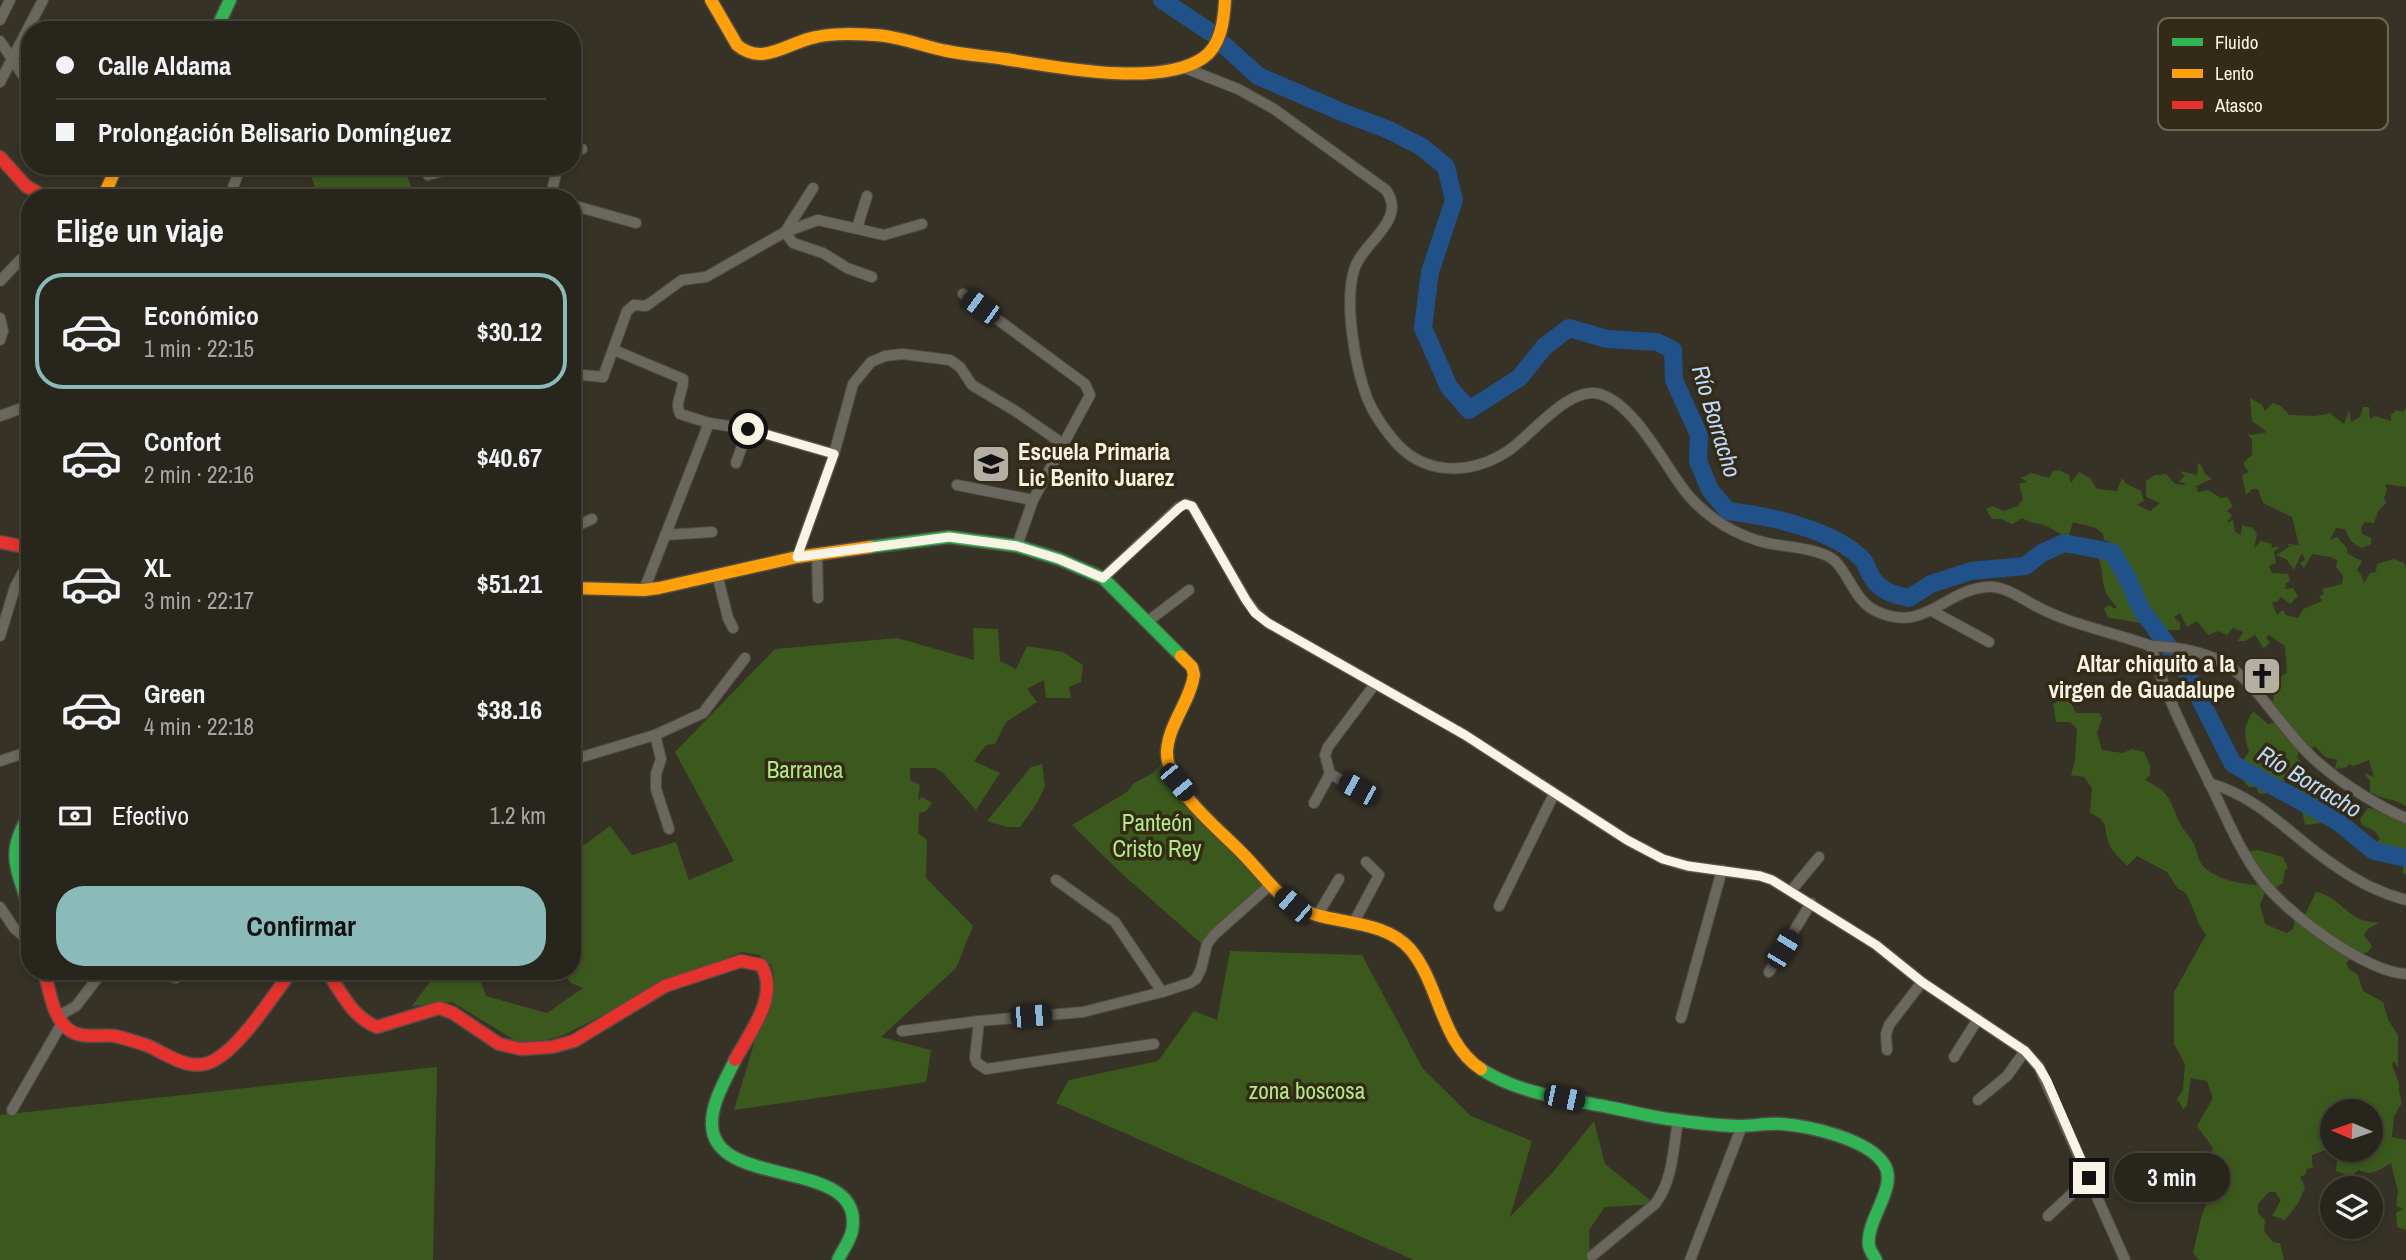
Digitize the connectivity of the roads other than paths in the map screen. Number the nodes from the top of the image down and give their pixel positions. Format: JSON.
{"nodes":[{"id":1,"x":10,"y":0,"type":"edge"},
{"id":2,"x":43,"y":0,"type":"edge"},
{"id":3,"x":230,"y":0,"type":"edge"},
{"id":4,"x":711,"y":0,"type":"edge"},
{"id":5,"x":1221,"y":1,"type":"edge"},
{"id":6,"x":0,"y":20,"type":"edge"},
{"id":7,"x":32,"y":21,"type":"edge"},
{"id":8,"x":220,"y":21,"type":"edge"},
{"id":9,"x":0,"y":41,"type":"edge"},
{"id":10,"x":21,"y":43,"type":"edge"},
{"id":11,"x":12,"y":60,"type":"junction"},
{"id":12,"x":1185,"y":68,"type":"junction"},
{"id":13,"x":21,"y":73,"type":"edge"},
{"id":14,"x":0,"y":82,"type":"edge"},
{"id":15,"x":0,"y":157,"type":"edge"},
{"id":16,"x":813,"y":188,"type":"dead end"},
{"id":17,"x":29,"y":189,"type":"edge"},
{"id":18,"x":867,"y":196,"type":"dead end"},
{"id":19,"x":581,"y":208,"type":"edge"},
{"id":20,"x":636,"y":223,"type":"dead end"},
{"id":21,"x":922,"y":224,"type":"dead end"},
{"id":22,"x":857,"y":228,"type":"junction"},
{"id":23,"x":785,"y":232,"type":"junction"},
{"id":24,"x":21,"y":259,"type":"edge"},
{"id":25,"x":872,"y":277,"type":"dead end"},
{"id":26,"x":0,"y":281,"type":"edge"},
{"id":27,"x":963,"y":294,"type":"dead end"},
{"id":28,"x":0,"y":318,"type":"edge"},
{"id":29,"x":0,"y":340,"type":"edge"},
{"id":30,"x":614,"y":350,"type":"junction"},
{"id":31,"x":581,"y":375,"type":"edge"},
{"id":32,"x":21,"y":408,"type":"edge"},
{"id":33,"x":0,"y":416,"type":"edge"},
{"id":34,"x":709,"y":423,"type":"junction"},
{"id":35,"x":748,"y":429,"type":"junction"},
{"id":36,"x":1063,"y":444,"type":"junction"},
{"id":37,"x":834,"y":454,"type":"junction"},
{"id":38,"x":736,"y":463,"type":"dead end"},
{"id":39,"x":957,"y":485,"type":"dead end"},
{"id":40,"x":1033,"y":500,"type":"junction"},
{"id":41,"x":592,"y":519,"type":"dead end"},
{"id":42,"x":581,"y":524,"type":"edge"},
{"id":43,"x":712,"y":532,"type":"dead end"},
{"id":44,"x":666,"y":535,"type":"junction"},
{"id":45,"x":0,"y":542,"type":"edge"},
{"id":46,"x":21,"y":546,"type":"edge"},
{"id":47,"x":1017,"y":546,"type":"junction"},
{"id":48,"x":817,"y":554,"type":"junction"},
{"id":49,"x":797,"y":557,"type":"junction"},
{"id":50,"x":717,"y":574,"type":"junction"},
{"id":51,"x":21,"y":576,"type":"edge"},
{"id":52,"x":1103,"y":578,"type":"junction"},
{"id":53,"x":581,"y":589,"type":"edge"},
{"id":54,"x":644,"y":590,"type":"junction"},
{"id":55,"x":1189,"y":590,"type":"dead end"},
{"id":56,"x":818,"y":598,"type":"dead end"},
{"id":57,"x":1932,"y":611,"type":"junction"},
{"id":58,"x":1147,"y":622,"type":"junction"},
{"id":59,"x":733,"y":628,"type":"dead end"},
{"id":60,"x":0,"y":636,"type":"edge"},
{"id":61,"x":1989,"y":642,"type":"dead end"},
{"id":62,"x":2151,"y":646,"type":"junction"},
{"id":63,"x":745,"y":658,"type":"dead end"},
{"id":64,"x":1375,"y":684,"type":"junction"},
{"id":65,"x":655,"y":735,"type":"junction"},
{"id":66,"x":21,"y":754,"type":"edge"},
{"id":67,"x":581,"y":757,"type":"edge"},
{"id":68,"x":0,"y":761,"type":"edge"},
{"id":69,"x":1330,"y":774,"type":"junction"},
{"id":70,"x":2209,"y":783,"type":"junction"},
{"id":71,"x":1358,"y":789,"type":"dead end"},
{"id":72,"x":1555,"y":794,"type":"junction"},
{"id":73,"x":1314,"y":803,"type":"dead end"},
{"id":74,"x":2406,"y":818,"type":"edge"},
{"id":75,"x":21,"y":825,"type":"edge"},
{"id":76,"x":669,"y":829,"type":"dead end"},
{"id":77,"x":1819,"y":857,"type":"dead end"},
{"id":78,"x":1366,"y":862,"type":"dead end"},
{"id":79,"x":1722,"y":870,"type":"junction"},
{"id":80,"x":1339,"y":879,"type":"dead end"},
{"id":81,"x":1056,"y":880,"type":"dead end"},
{"id":82,"x":1270,"y":885,"type":"junction"},
{"id":83,"x":21,"y":890,"type":"edge"},
{"id":84,"x":1791,"y":891,"type":"junction"},
{"id":85,"x":2406,"y":900,"type":"edge"},
{"id":86,"x":1811,"y":903,"type":"junction"},
{"id":87,"x":1499,"y":906,"type":"dead end"},
{"id":88,"x":0,"y":907,"type":"edge"},
{"id":89,"x":1317,"y":916,"type":"junction"},
{"id":90,"x":1353,"y":924,"type":"junction"},
{"id":91,"x":21,"y":934,"type":"edge"},
{"id":92,"x":1769,"y":972,"type":"dead end"},
{"id":93,"x":2406,"y":974,"type":"edge"},
{"id":94,"x":47,"y":980,"type":"edge"},
{"id":95,"x":96,"y":980,"type":"edge"},
{"id":96,"x":285,"y":980,"type":"edge"},
{"id":97,"x":333,"y":980,"type":"edge"},
{"id":98,"x":1922,"y":982,"type":"junction"},
{"id":99,"x":1162,"y":992,"type":"junction"},
{"id":100,"x":1681,"y":1018,"type":"dead end"},
{"id":101,"x":1978,"y":1019,"type":"junction"},
{"id":102,"x":60,"y":1020,"type":"junction"},
{"id":103,"x":979,"y":1021,"type":"junction"},
{"id":104,"x":902,"y":1031,"type":"dead end"},
{"id":105,"x":1154,"y":1045,"type":"dead end"},
{"id":106,"x":1887,"y":1049,"type":"dead end"},
{"id":107,"x":2025,"y":1051,"type":"junction"},
{"id":108,"x":1954,"y":1057,"type":"dead end"},
{"id":109,"x":1978,"y":1100,"type":"dead end"},
{"id":110,"x":12,"y":1110,"type":"dead end"},
{"id":111,"x":1678,"y":1121,"type":"junction"},
{"id":112,"x":1742,"y":1126,"type":"junction"},
{"id":113,"x":2089,"y":1178,"type":"junction"},
{"id":114,"x":2048,"y":1216,"type":"dead end"},
{"id":115,"x":1592,"y":1256,"type":"dead end"},
{"id":116,"x":2123,"y":1257,"type":"edge"},
{"id":117,"x":1872,"y":1258,"type":"edge"},
{"id":118,"x":838,"y":1260,"type":"edge"},
{"id":119,"x":1690,"y":1260,"type":"edge"}],
"edges":[{"from":1,"to":6,"type":"street"},
{"from":2,"to":7,"type":"street"},
{"from":3,"to":8,"type":"main road"},
{"from":4,"to":12,"type":"main road"},
{"from":5,"to":12,"type":"main road"},
{"from":9,"to":11,"type":"street"},
{"from":10,"to":11,"type":"street"},
{"from":11,"to":13,"type":"street"},
{"from":11,"to":14,"type":"street"},
{"from":12,"to":57,"type":"street"},
{"from":15,"to":17,"type":"main road"},
{"from":16,"to":23,"type":"street"},
{"from":18,"to":22,"type":"street"},
{"from":19,"to":20,"type":"street"},
{"from":21,"to":22,"type":"street"},
{"from":22,"to":23,"type":"street"},
{"from":23,"to":25,"type":"street"},
{"from":23,"to":30,"type":"street"},
{"from":24,"to":26,"type":"street"},
{"from":27,"to":36,"type":"street"},
{"from":28,"to":29,"type":"street"},
{"from":30,"to":31,"type":"street"},
{"from":30,"to":34,"type":"street"},
{"from":32,"to":33,"type":"street"},
{"from":34,"to":35,"type":"street"},
{"from":34,"to":44,"type":"street"},
{"from":35,"to":37,"type":"street"},
{"from":35,"to":38,"type":"street"},
{"from":36,"to":37,"type":"street"},
{"from":36,"to":40,"type":"street"},
{"from":37,"to":49,"type":"street"},
{"from":39,"to":40,"type":"street"},
{"from":40,"to":47,"type":"street"},
{"from":41,"to":42,"type":"street"},
{"from":43,"to":44,"type":"street"},
{"from":44,"to":54,"type":"street"},
{"from":45,"to":46,"type":"main road"},
{"from":47,"to":48,"type":"main road"},
{"from":47,"to":52,"type":"main road"},
{"from":48,"to":49,"type":"main road"},
{"from":48,"to":56,"type":"street"},
{"from":49,"to":50,"type":"main road"},
{"from":50,"to":54,"type":"main road"},
{"from":50,"to":59,"type":"street"},
{"from":51,"to":60,"type":"street"},
{"from":52,"to":58,"type":"main road"},
{"from":52,"to":64,"type":"street"},
{"from":53,"to":54,"type":"main road"},
{"from":55,"to":58,"type":"street"},
{"from":57,"to":61,"type":"street"},
{"from":57,"to":62,"type":"street"},
{"from":58,"to":82,"type":"main road"},
{"from":62,"to":70,"type":"street"},
{"from":62,"to":74,"type":"street"},
{"from":63,"to":65,"type":"street"},
{"from":64,"to":69,"type":"street"},
{"from":64,"to":72,"type":"street"},
{"from":65,"to":67,"type":"street"},
{"from":65,"to":76,"type":"street"},
{"from":66,"to":68,"type":"street"},
{"from":69,"to":71,"type":"street"},
{"from":69,"to":73,"type":"street"},
{"from":70,"to":85,"type":"street"},
{"from":70,"to":93,"type":"street"},
{"from":72,"to":79,"type":"street"},
{"from":72,"to":87,"type":"street"},
{"from":75,"to":83,"type":"main road"},
{"from":77,"to":84,"type":"street"},
{"from":78,"to":90,"type":"street"},
{"from":79,"to":84,"type":"street"},
{"from":79,"to":100,"type":"street"},
{"from":80,"to":89,"type":"street"},
{"from":81,"to":99,"type":"street"},
{"from":82,"to":89,"type":"main road"},
{"from":82,"to":99,"type":"street"},
{"from":84,"to":86,"type":"street"},
{"from":86,"to":92,"type":"street"},
{"from":86,"to":98,"type":"street"},
{"from":88,"to":91,"type":"street"},
{"from":89,"to":90,"type":"main road"},
{"from":90,"to":111,"type":"main road"},
{"from":94,"to":102,"type":"main road"},
{"from":95,"to":102,"type":"street"},
{"from":96,"to":102,"type":"main road"},
{"from":97,"to":118,"type":"main road"},
{"from":98,"to":101,"type":"street"},
{"from":98,"to":106,"type":"street"},
{"from":99,"to":103,"type":"street"},
{"from":101,"to":107,"type":"street"},
{"from":101,"to":108,"type":"street"},
{"from":102,"to":110,"type":"street"},
{"from":103,"to":104,"type":"street"},
{"from":103,"to":105,"type":"street"},
{"from":107,"to":109,"type":"street"},
{"from":107,"to":113,"type":"street"},
{"from":111,"to":112,"type":"main road"},
{"from":111,"to":115,"type":"street"},
{"from":112,"to":117,"type":"main road"},
{"from":112,"to":119,"type":"street"},
{"from":113,"to":114,"type":"street"},
{"from":113,"to":116,"type":"street"}]}
